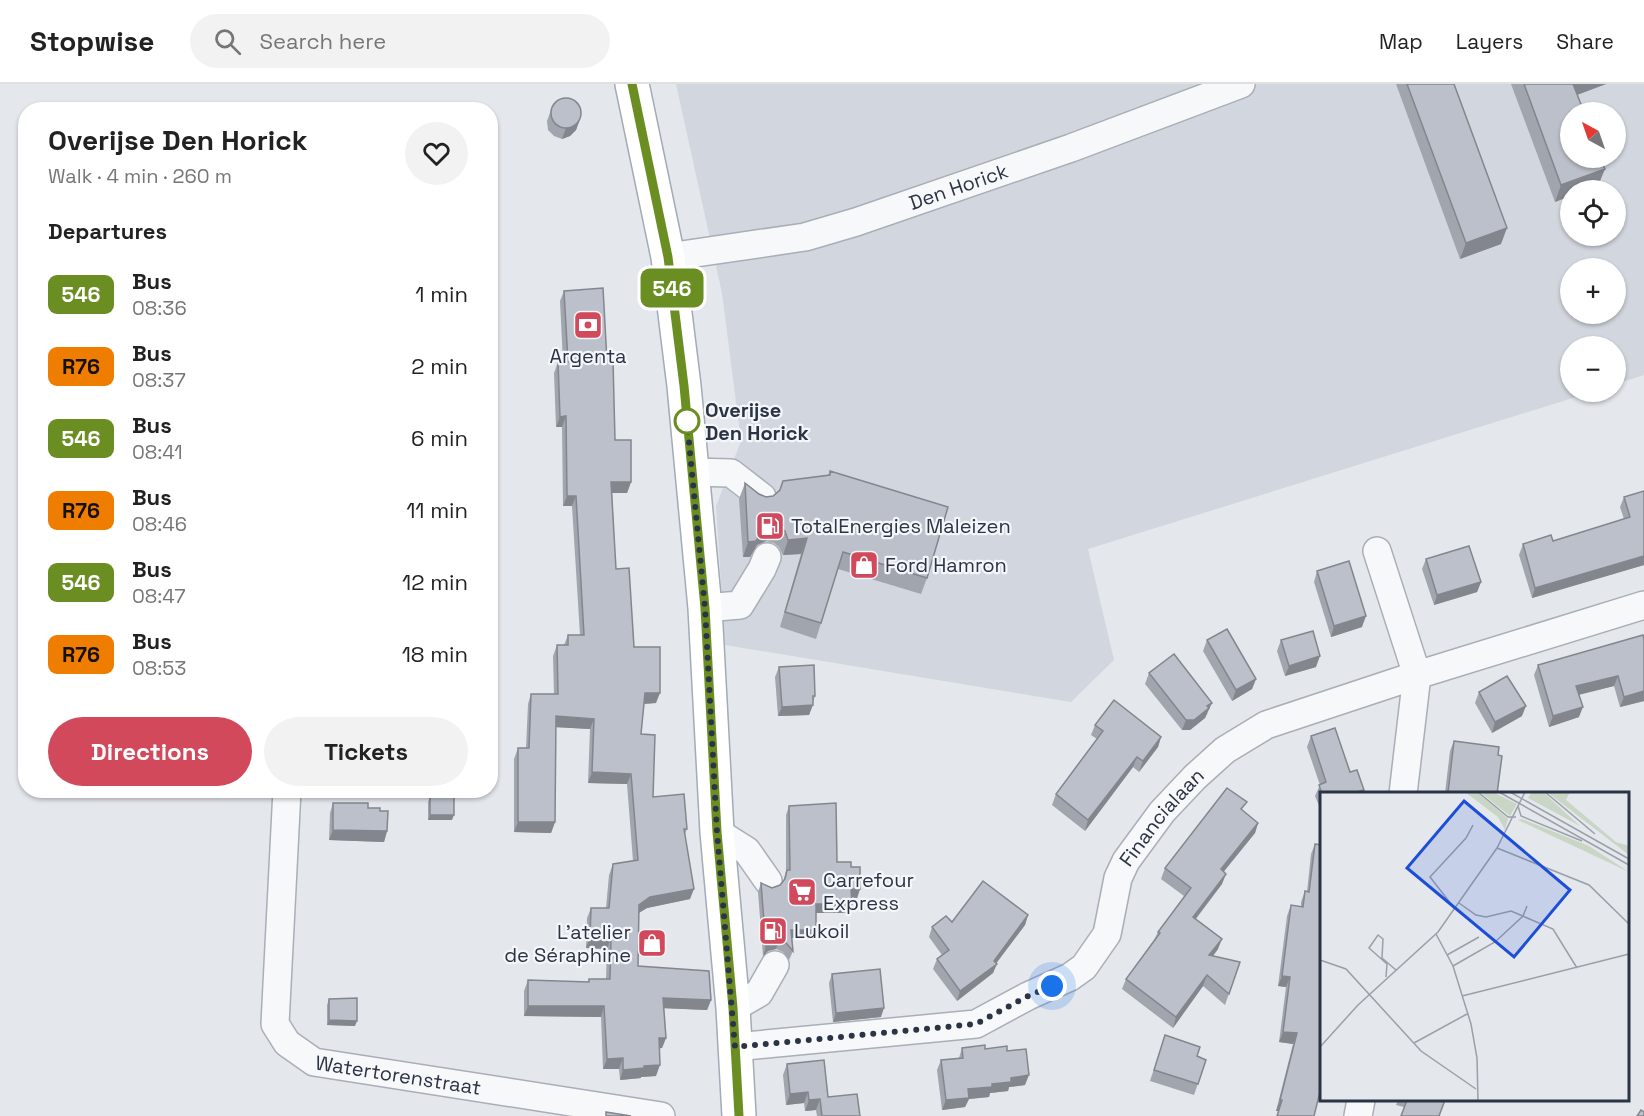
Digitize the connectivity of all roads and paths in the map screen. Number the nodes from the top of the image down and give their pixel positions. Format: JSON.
{"nodes":[{"id":1,"x":632,"y":84,"type":"edge"},
{"id":2,"x":1240,"y":84,"type":"edge"},
{"id":3,"x":668,"y":257,"type":"junction"},
{"id":4,"x":692,"y":472,"type":"junction"},
{"id":5,"x":762,"y":497,"type":"edge"},
{"id":6,"x":1377,"y":551,"type":"dead end"},
{"id":7,"x":767,"y":556,"type":"dead end"},
{"id":8,"x":1644,"y":605,"type":"edge"},
{"id":9,"x":705,"y":608,"type":"junction"},
{"id":10,"x":1417,"y":675,"type":"junction"},
{"id":11,"x":1403,"y":792,"type":"edge"},
{"id":12,"x":287,"y":798,"type":"edge"},
{"id":13,"x":717,"y":832,"type":"junction"},
{"id":14,"x":768,"y":880,"type":"dead end"},
{"id":15,"x":775,"y":965,"type":"dead end"},
{"id":16,"x":733,"y":1008,"type":"junction"},
{"id":17,"x":735,"y":1047,"type":"junction"},
{"id":18,"x":1361,"y":1101,"type":"edge"},
{"id":19,"x":661,"y":1116,"type":"edge"},
{"id":20,"x":740,"y":1116,"type":"edge"},
{"id":21,"x":1358,"y":1116,"type":"edge"}],
"edges":[{"from":1,"to":3,"type":"main road"},
{"from":2,"to":3,"type":"street","name":"Den Horick"},
{"from":3,"to":4,"type":"main road"},
{"from":4,"to":5,"type":"street"},
{"from":4,"to":9,"type":"main road"},
{"from":6,"to":10,"type":"street"},
{"from":7,"to":9,"type":"street"},
{"from":8,"to":10,"type":"street","name":"Financialaan"},
{"from":9,"to":13,"type":"main road"},
{"from":10,"to":11,"type":"street"},
{"from":10,"to":17,"type":"street","name":"Financialaan"},
{"from":12,"to":19,"type":"street","name":"Watertorenstraat"},
{"from":13,"to":14,"type":"street"},
{"from":13,"to":16,"type":"main road"},
{"from":15,"to":16,"type":"street"},
{"from":16,"to":17,"type":"main road"},
{"from":17,"to":20,"type":"main road"},
{"from":18,"to":21,"type":"street"}]}
